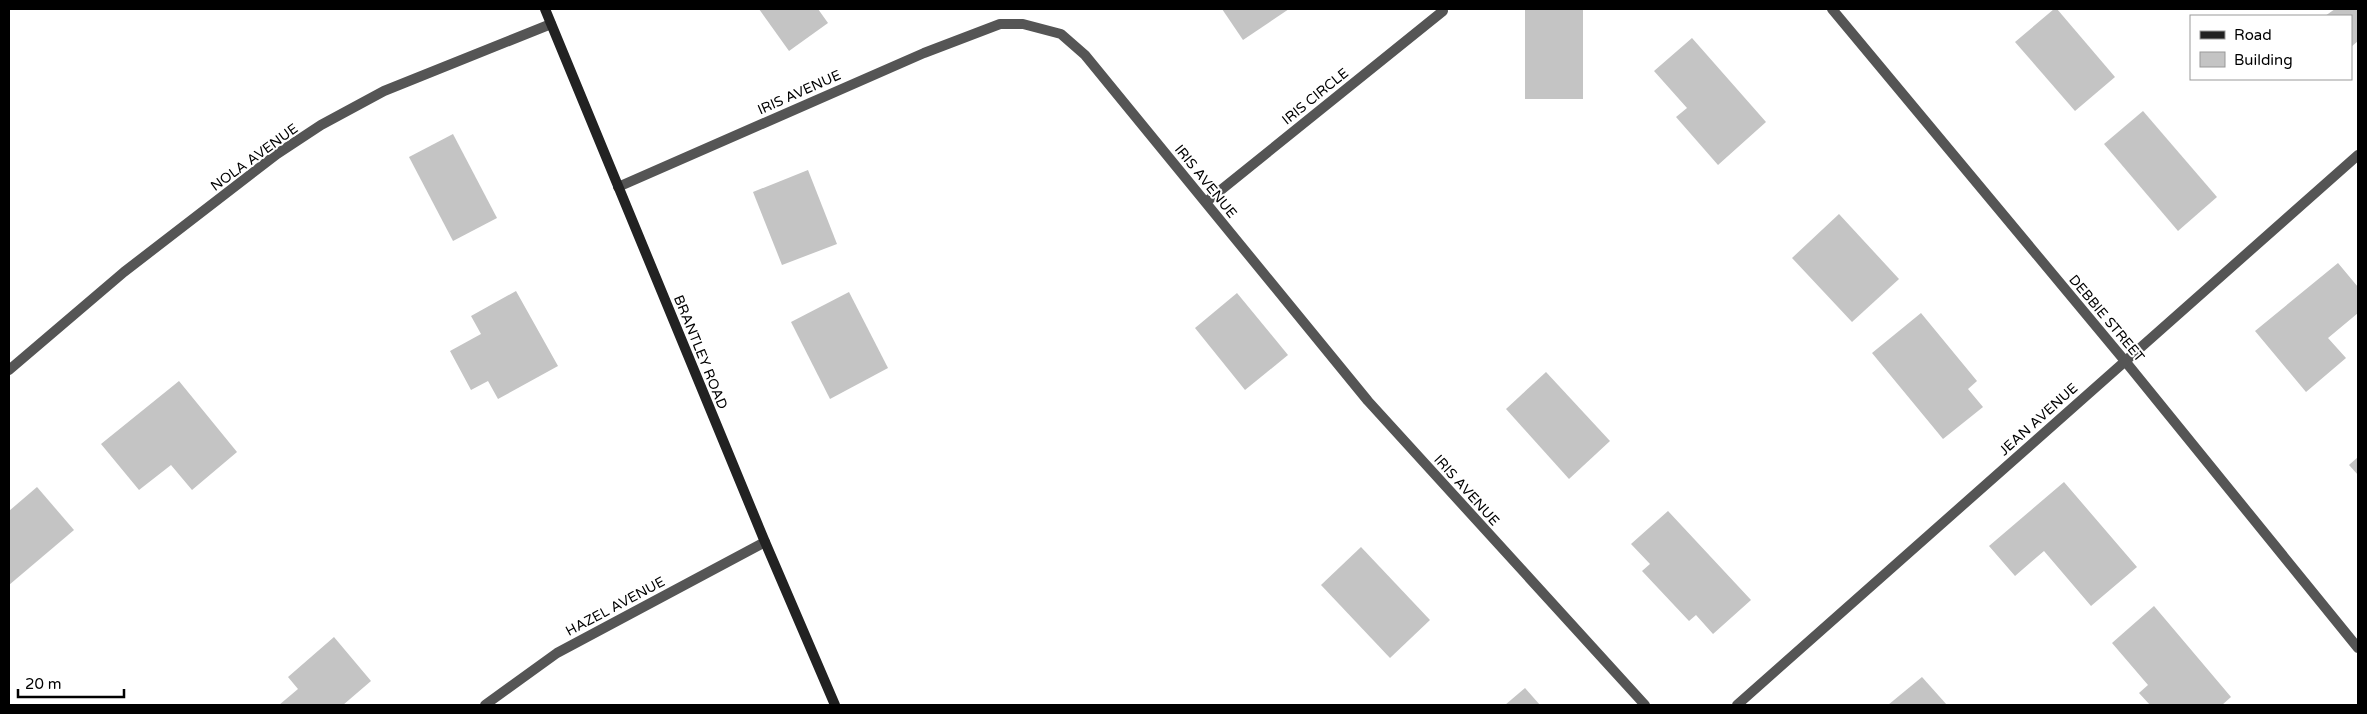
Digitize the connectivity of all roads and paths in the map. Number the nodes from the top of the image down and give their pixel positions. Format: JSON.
{"nodes":[{"id":1,"x":545,"y":9,"type":"edge"},
{"id":2,"x":1832,"y":9,"type":"edge"},
{"id":3,"x":1442,"y":11,"type":"dead end"},
{"id":4,"x":551,"y":24,"type":"junction"},
{"id":5,"x":2358,"y":155,"type":"edge"},
{"id":6,"x":618,"y":187,"type":"junction"},
{"id":7,"x":1206,"y":202,"type":"junction"},
{"id":8,"x":2125,"y":361,"type":"junction"},
{"id":9,"x":9,"y":370,"type":"edge"},
{"id":10,"x":765,"y":542,"type":"junction"},
{"id":11,"x":2358,"y":648,"type":"edge"},
{"id":12,"x":485,"y":705,"type":"edge"},
{"id":13,"x":835,"y":705,"type":"edge"},
{"id":14,"x":1645,"y":705,"type":"edge"},
{"id":15,"x":1737,"y":705,"type":"edge"}],
"edges":[{"from":1,"to":4,"type":"street","name":"BRANTLEY ROAD"},
{"from":2,"to":8,"type":"street","name":"DEBBIE STREET"},
{"from":3,"to":7,"type":"street","name":"IRIS CIRCLE"},
{"from":4,"to":6,"type":"street","name":"BRANTLEY ROAD"},
{"from":4,"to":9,"type":"street","name":"NOLA AVENUE"},
{"from":5,"to":8,"type":"street","name":"JEAN AVENUE"},
{"from":6,"to":7,"type":"street","name":"IRIS AVENUE"},
{"from":6,"to":10,"type":"street","name":"BRANTLEY ROAD"},
{"from":7,"to":14,"type":"street","name":"IRIS AVENUE"},
{"from":8,"to":11,"type":"street","name":"DEBBIE STREET"},
{"from":8,"to":15,"type":"street","name":"JEAN AVENUE"},
{"from":10,"to":12,"type":"street","name":"HAZEL AVENUE"},
{"from":10,"to":13,"type":"street","name":"BRANTLEY ROAD"}]}
